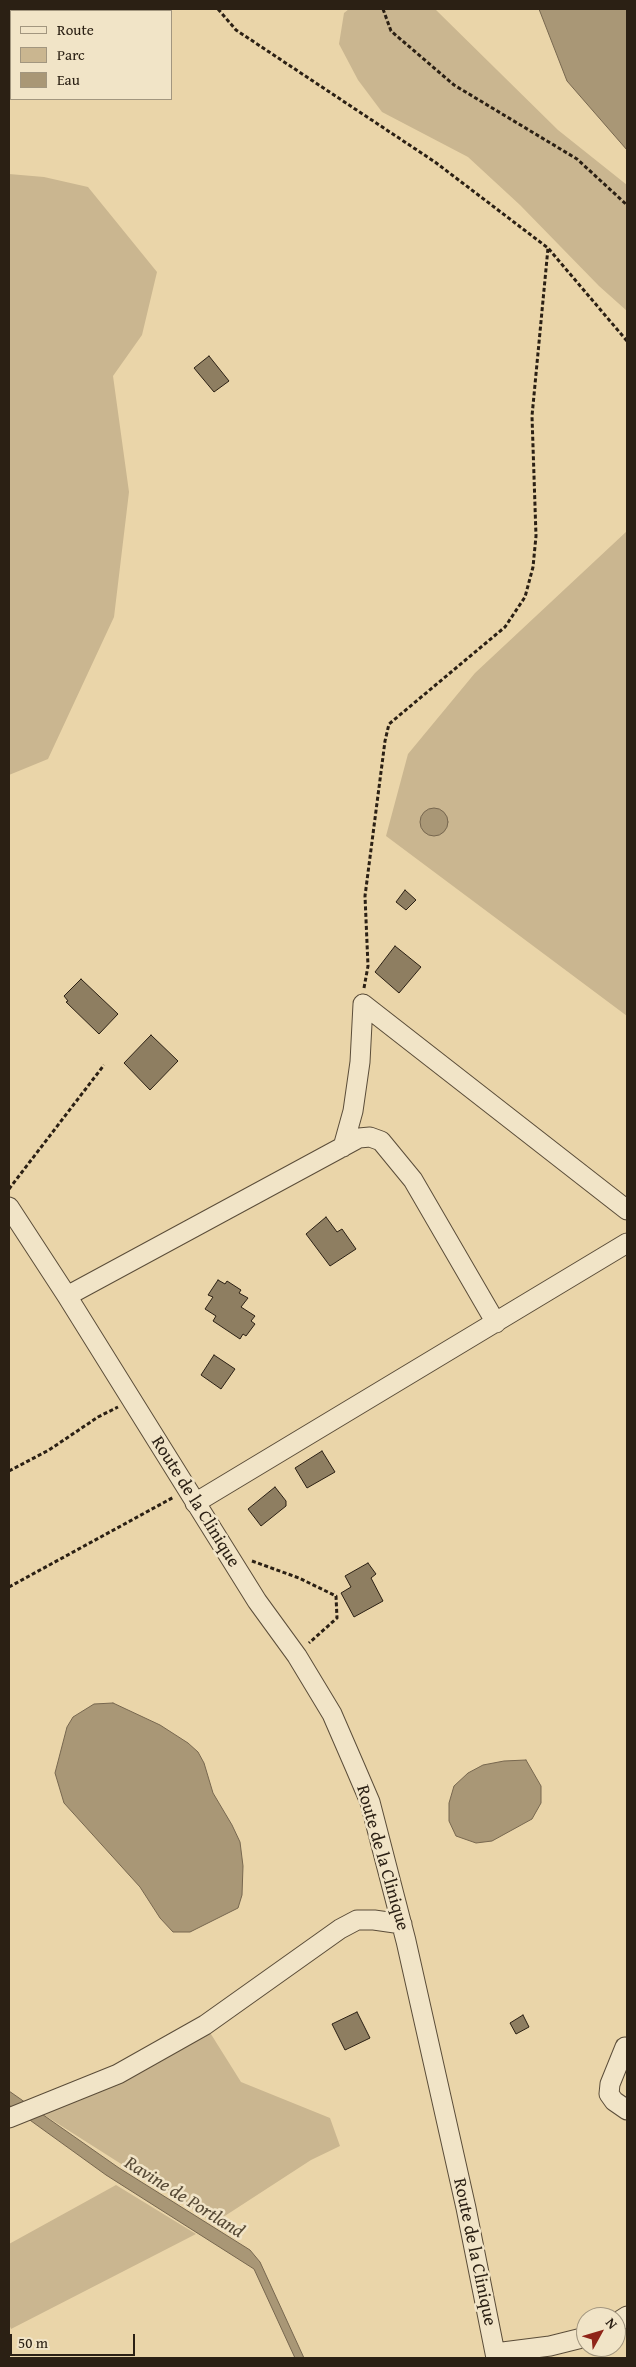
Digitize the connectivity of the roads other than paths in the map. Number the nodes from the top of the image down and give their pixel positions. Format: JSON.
{"nodes":[{"id":1,"x":343,"y":1147,"type":"junction"},
{"id":2,"x":9,"y":1207,"type":"edge"},
{"id":3,"x":627,"y":1210,"type":"edge"},
{"id":4,"x":627,"y":1243,"type":"edge"},
{"id":5,"x":67,"y":1296,"type":"junction"},
{"id":6,"x":496,"y":1323,"type":"junction"},
{"id":7,"x":191,"y":1496,"type":"junction"},
{"id":8,"x":402,"y":1924,"type":"junction"},
{"id":9,"x":625,"y":2047,"type":"dead end"},
{"id":10,"x":627,"y":2110,"type":"edge"},
{"id":11,"x":9,"y":2118,"type":"edge"},
{"id":12,"x":576,"y":2340,"type":"edge"},
{"id":13,"x":496,"y":2356,"type":"edge"}],
"edges":[{"from":1,"to":3,"type":"street"},
{"from":1,"to":5,"type":"street"},
{"from":1,"to":6,"type":"street"},
{"from":2,"to":5,"type":"street","name":"Route de la Clinique"},
{"from":4,"to":6,"type":"street"},
{"from":5,"to":7,"type":"street","name":"Route de la Clinique"},
{"from":6,"to":7,"type":"street"},
{"from":7,"to":8,"type":"street","name":"Route de la Clinique"},
{"from":8,"to":11,"type":"street"},
{"from":8,"to":13,"type":"street","name":"Route de la Clinique"},
{"from":9,"to":10,"type":"street"},
{"from":12,"to":13,"type":"street"}]}
